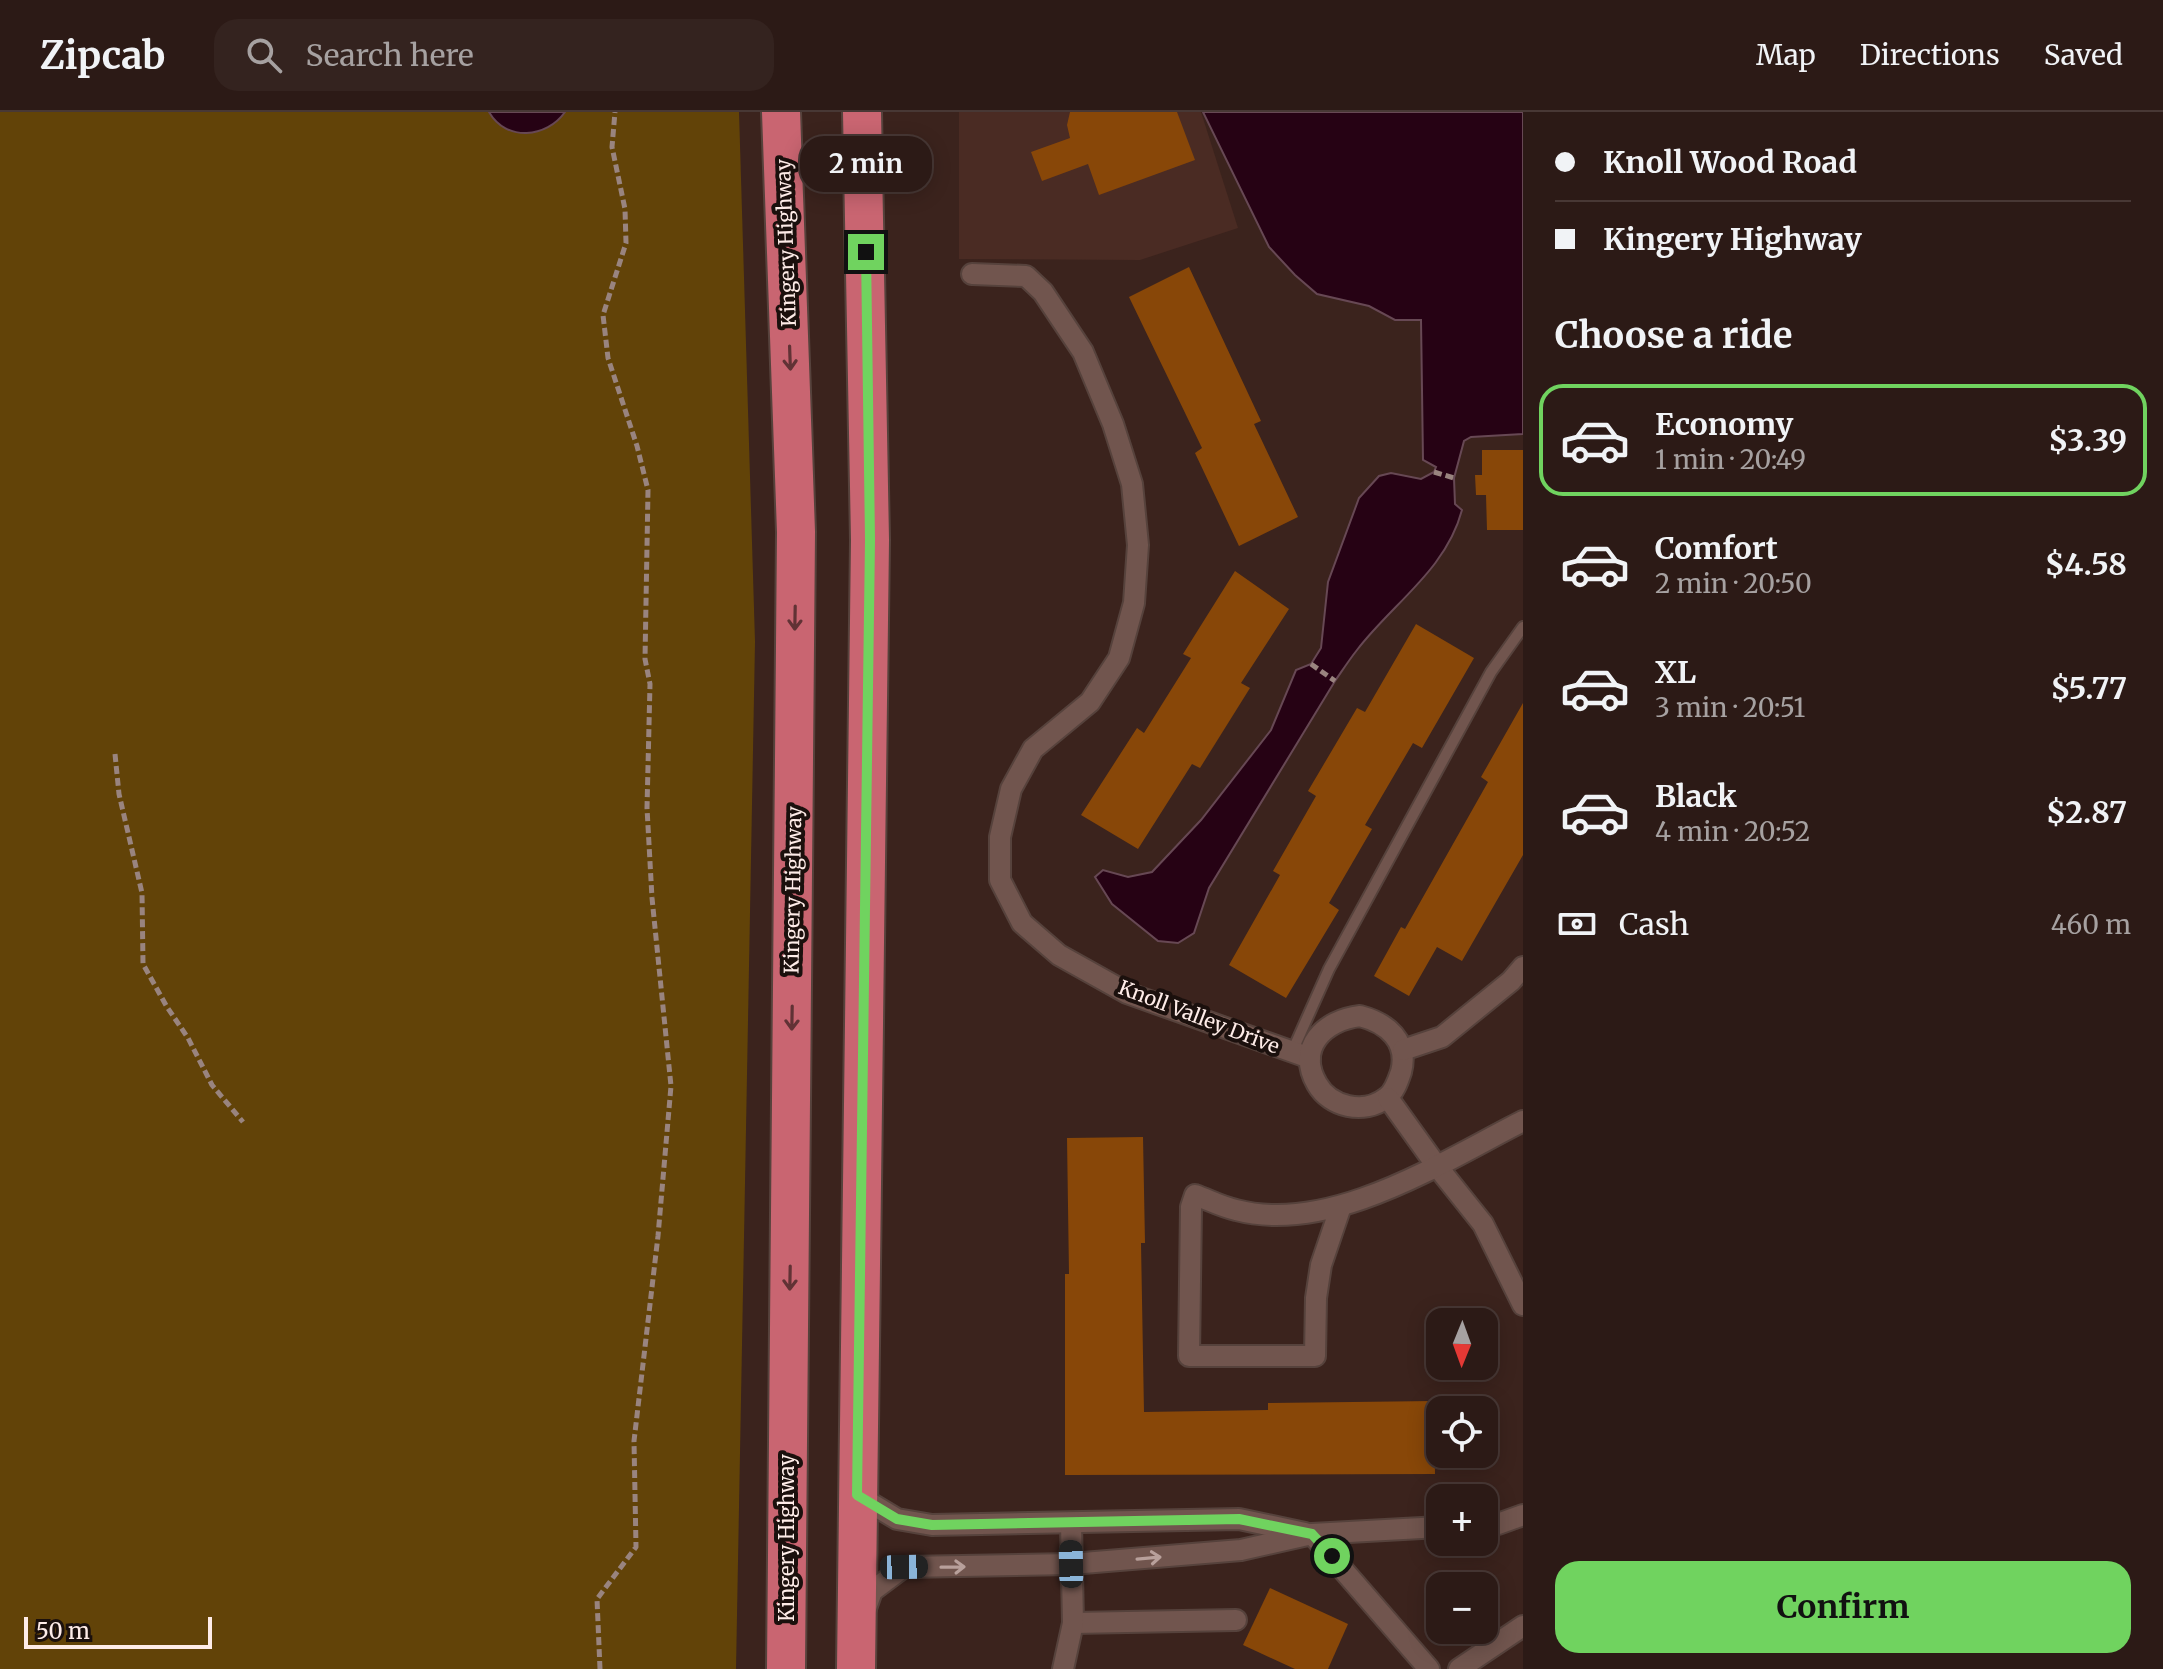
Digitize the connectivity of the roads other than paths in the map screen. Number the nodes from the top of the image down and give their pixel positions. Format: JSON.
{"nodes":[{"id":1,"x":781,"y":112,"type":"edge"},
{"id":2,"x":862,"y":112,"type":"edge"},
{"id":3,"x":972,"y":274,"type":"dead end"},
{"id":4,"x":1523,"y":627,"type":"edge"},
{"id":5,"x":1523,"y":967,"type":"edge"},
{"id":6,"x":1403,"y":1050,"type":"junction"},
{"id":7,"x":1301,"y":1055,"type":"junction"},
{"id":8,"x":1388,"y":1098,"type":"junction"},
{"id":9,"x":1523,"y":1121,"type":"edge"},
{"id":10,"x":1436,"y":1165,"type":"junction"},
{"id":11,"x":1341,"y":1206,"type":"junction"},
{"id":12,"x":1523,"y":1305,"type":"edge"},
{"id":13,"x":857,"y":1495,"type":"junction"},
{"id":14,"x":1523,"y":1515,"type":"edge"},
{"id":15,"x":1071,"y":1523,"type":"junction"},
{"id":16,"x":1498,"y":1524,"type":"edge"},
{"id":17,"x":1426,"y":1528,"type":"edge"},
{"id":18,"x":1312,"y":1534,"type":"junction"},
{"id":19,"x":1071,"y":1564,"type":"junction"},
{"id":20,"x":1236,"y":1620,"type":"dead end"},
{"id":21,"x":1073,"y":1623,"type":"junction"},
{"id":22,"x":1523,"y":1626,"type":"edge"},
{"id":23,"x":856,"y":1651,"type":"edge"},
{"id":24,"x":786,"y":1669,"type":"edge"},
{"id":25,"x":1063,"y":1669,"type":"edge"},
{"id":26,"x":1429,"y":1669,"type":"edge"},
{"id":27,"x":1459,"y":1669,"type":"edge"}],
"edges":[{"from":1,"to":24,"type":"highway","name":"Kingery Highway","one_way":true},
{"from":2,"to":13,"type":"highway"},
{"from":3,"to":7,"type":"street","name":"Knoll Valley Drive"},
{"from":4,"to":7,"type":"lane"},
{"from":5,"to":6,"type":"street"},
{"from":6,"to":7,"type":"street"},
{"from":6,"to":8,"type":"street"},
{"from":7,"to":8,"type":"street"},
{"from":8,"to":10,"type":"street"},
{"from":9,"to":10,"type":"street"},
{"from":10,"to":11,"type":"street"},
{"from":10,"to":12,"type":"street"},
{"from":11,"to":11,"type":"street"},
{"from":13,"to":15,"type":"street"},
{"from":13,"to":23,"type":"highway"},
{"from":14,"to":16,"type":"street"},
{"from":15,"to":18,"type":"street"},
{"from":15,"to":19,"type":"street"},
{"from":17,"to":18,"type":"street"},
{"from":19,"to":18,"type":"street","one_way":true},
{"from":18,"to":26,"type":"street"},
{"from":19,"to":21,"type":"street"},
{"from":23,"to":19,"type":"street","one_way":true},
{"from":20,"to":21,"type":"street"},
{"from":21,"to":25,"type":"street"},
{"from":22,"to":27,"type":"street"}]}
